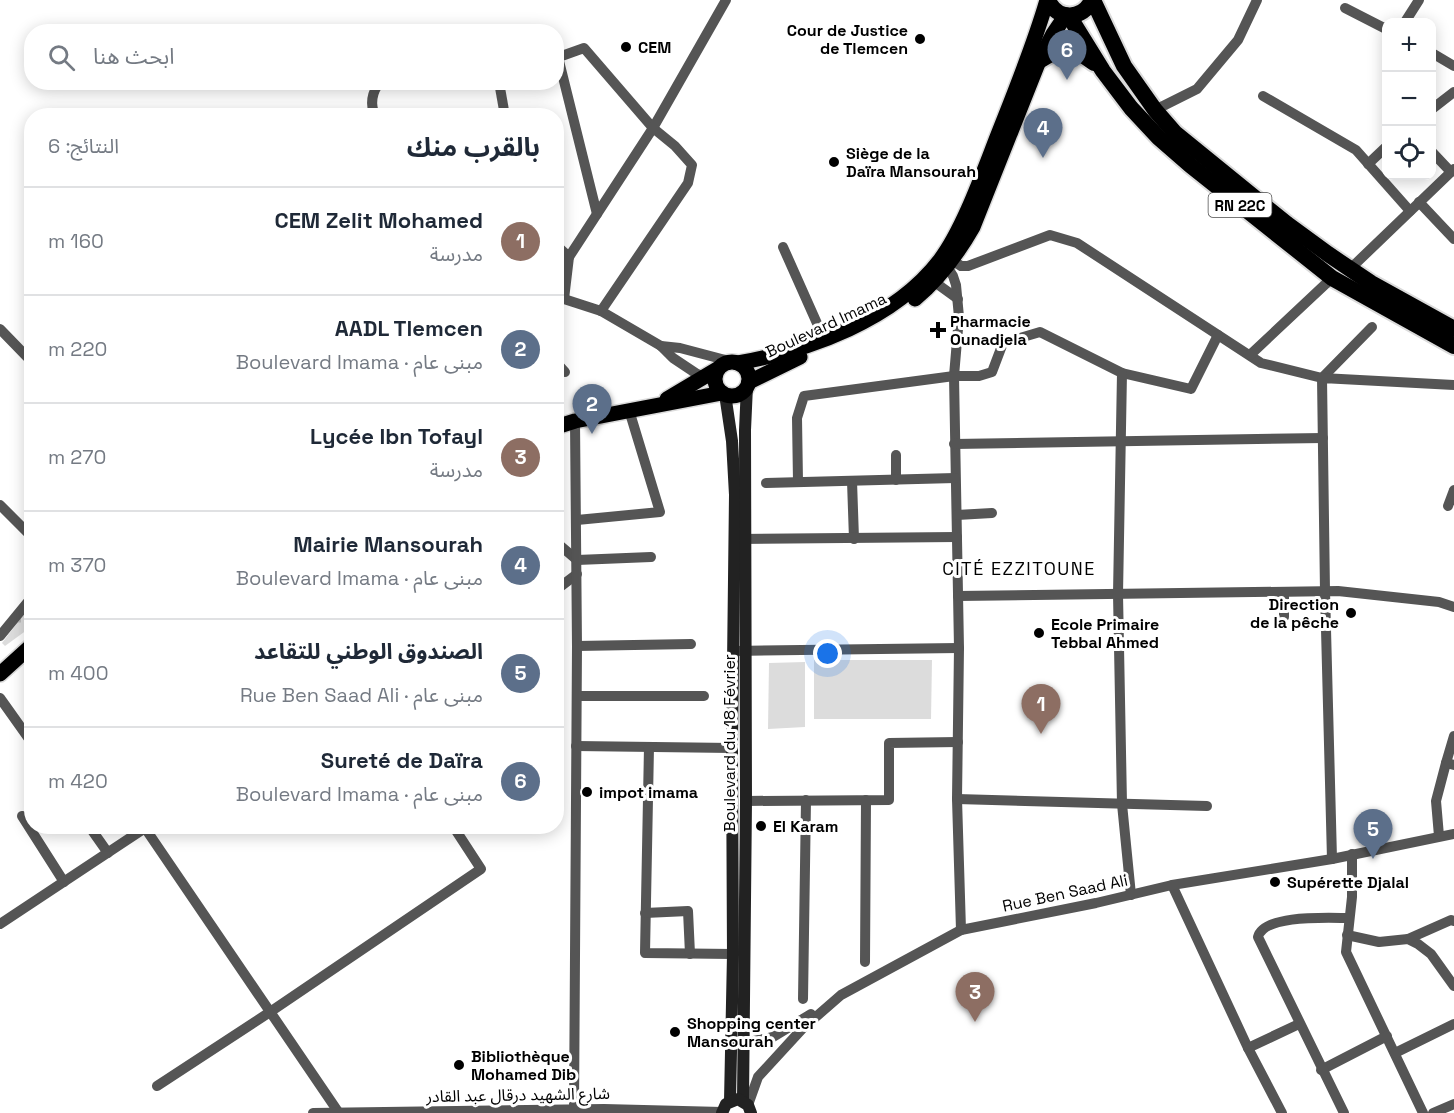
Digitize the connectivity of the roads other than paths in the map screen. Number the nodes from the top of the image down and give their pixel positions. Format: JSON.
{"nodes":[{"id":1,"x":726,"y":0,"type":"edge"},
{"id":2,"x":1048,"y":0,"type":"edge"},
{"id":3,"x":1093,"y":0,"type":"edge"},
{"id":4,"x":1257,"y":0,"type":"edge"},
{"id":5,"x":1419,"y":0,"type":"edge"},
{"id":6,"x":1345,"y":8,"type":"dead end"},
{"id":7,"x":1067,"y":16,"type":"junction"},
{"id":8,"x":1408,"y":18,"type":"edge"},
{"id":9,"x":1382,"y":27,"type":"edge"},
{"id":10,"x":564,"y":55,"type":"edge"},
{"id":11,"x":1436,"y":55,"type":"edge"},
{"id":12,"x":1039,"y":61,"type":"junction"},
{"id":13,"x":1454,"y":66,"type":"edge"},
{"id":14,"x":1103,"y":71,"type":"junction"},
{"id":15,"x":564,"y":84,"type":"edge"},
{"id":16,"x":374,"y":90,"type":"edge"},
{"id":17,"x":500,"y":90,"type":"edge"},
{"id":18,"x":1454,"y":92,"type":"edge"},
{"id":19,"x":1263,"y":96,"type":"dead end"},
{"id":20,"x":1436,"y":105,"type":"edge"},
{"id":21,"x":373,"y":108,"type":"edge"},
{"id":22,"x":504,"y":108,"type":"edge"},
{"id":23,"x":1155,"y":110,"type":"junction"},
{"id":24,"x":653,"y":128,"type":"junction"},
{"id":25,"x":1382,"y":151,"type":"edge"},
{"id":26,"x":1436,"y":156,"type":"edge"},
{"id":27,"x":1368,"y":164,"type":"junction"},
{"id":28,"x":1452,"y":170,"type":"edge"},
{"id":29,"x":1419,"y":202,"type":"junction"},
{"id":30,"x":1410,"y":211,"type":"junction"},
{"id":31,"x":597,"y":214,"type":"junction"},
{"id":32,"x":1454,"y":238,"type":"edge"},
{"id":33,"x":783,"y":247,"type":"dead end"},
{"id":34,"x":564,"y":252,"type":"edge"},
{"id":35,"x":569,"y":257,"type":"junction"},
{"id":36,"x":946,"y":262,"type":"junction"},
{"id":37,"x":1350,"y":269,"type":"junction"},
{"id":38,"x":1332,"y":278,"type":"junction"},
{"id":39,"x":931,"y":279,"type":"junction"},
{"id":40,"x":564,"y":280,"type":"edge"},
{"id":41,"x":958,"y":299,"type":"junction"},
{"id":42,"x":564,"y":300,"type":"edge"},
{"id":43,"x":602,"y":311,"type":"junction"},
{"id":44,"x":1372,"y":327,"type":"dead end"},
{"id":45,"x":0,"y":329,"type":"edge"},
{"id":46,"x":1454,"y":329,"type":"edge"},
{"id":47,"x":1218,"y":335,"type":"junction"},
{"id":48,"x":824,"y":339,"type":"junction"},
{"id":49,"x":661,"y":346,"type":"junction"},
{"id":50,"x":1454,"y":346,"type":"edge"},
{"id":51,"x":24,"y":354,"type":"edge"},
{"id":52,"x":1250,"y":355,"type":"junction"},
{"id":53,"x":1122,"y":373,"type":"junction"},
{"id":54,"x":954,"y":376,"type":"junction"},
{"id":55,"x":722,"y":377,"type":"junction"},
{"id":56,"x":1322,"y":378,"type":"junction"},
{"id":57,"x":748,"y":384,"type":"junction"},
{"id":58,"x":1454,"y":385,"type":"edge"},
{"id":59,"x":654,"y":406,"type":"junction"},
{"id":60,"x":629,"y":410,"type":"junction"},
{"id":61,"x":575,"y":422,"type":"junction"},
{"id":62,"x":564,"y":425,"type":"edge"},
{"id":63,"x":1323,"y":438,"type":"junction"},
{"id":64,"x":1120,"y":441,"type":"junction"},
{"id":65,"x":954,"y":444,"type":"junction"},
{"id":66,"x":896,"y":455,"type":"dead end"},
{"id":67,"x":955,"y":478,"type":"junction"},
{"id":68,"x":896,"y":480,"type":"junction"},
{"id":69,"x":852,"y":481,"type":"junction"},
{"id":70,"x":798,"y":482,"type":"junction"},
{"id":71,"x":766,"y":483,"type":"dead end"},
{"id":72,"x":1454,"y":490,"type":"edge"},
{"id":73,"x":0,"y":505,"type":"edge"},
{"id":74,"x":1448,"y":506,"type":"dead end"},
{"id":75,"x":992,"y":513,"type":"dead end"},
{"id":76,"x":957,"y":515,"type":"junction"},
{"id":77,"x":577,"y":520,"type":"junction"},
{"id":78,"x":24,"y":529,"type":"edge"},
{"id":79,"x":957,"y":537,"type":"junction"},
{"id":80,"x":740,"y":539,"type":"junction"},
{"id":81,"x":854,"y":539,"type":"junction"},
{"id":82,"x":564,"y":549,"type":"edge"},
{"id":83,"x":651,"y":557,"type":"dead end"},
{"id":84,"x":577,"y":560,"type":"junction"},
{"id":85,"x":577,"y":574,"type":"junction"},
{"id":86,"x":564,"y":584,"type":"edge"},
{"id":87,"x":1325,"y":591,"type":"junction"},
{"id":88,"x":1284,"y":592,"type":"junction"},
{"id":89,"x":1118,"y":594,"type":"junction"},
{"id":90,"x":958,"y":596,"type":"junction"},
{"id":91,"x":24,"y":607,"type":"edge"},
{"id":92,"x":1454,"y":607,"type":"edge"},
{"id":93,"x":1284,"y":617,"type":"dead end"},
{"id":94,"x":0,"y":636,"type":"edge"},
{"id":95,"x":691,"y":644,"type":"dead end"},
{"id":96,"x":577,"y":646,"type":"junction"},
{"id":97,"x":958,"y":648,"type":"junction"},
{"id":98,"x":24,"y":651,"type":"edge"},
{"id":99,"x":739,"y":651,"type":"junction"},
{"id":100,"x":1,"y":669,"type":"edge"},
{"id":101,"x":577,"y":696,"type":"junction"},
{"id":102,"x":704,"y":696,"type":"dead end"},
{"id":103,"x":0,"y":698,"type":"edge"},
{"id":104,"x":24,"y":732,"type":"edge"},
{"id":105,"x":1454,"y":736,"type":"edge"},
{"id":106,"x":958,"y":742,"type":"junction"},
{"id":107,"x":576,"y":746,"type":"junction"},
{"id":108,"x":649,"y":747,"type":"junction"},
{"id":109,"x":732,"y":748,"type":"junction"},
{"id":110,"x":1450,"y":764,"type":"edge"},
{"id":111,"x":957,"y":799,"type":"junction"},
{"id":112,"x":806,"y":800,"type":"junction"},
{"id":113,"x":866,"y":800,"type":"junction"},
{"id":114,"x":746,"y":801,"type":"junction"},
{"id":115,"x":1122,"y":804,"type":"junction"},
{"id":116,"x":1207,"y":806,"type":"dead end"},
{"id":117,"x":22,"y":816,"type":"dead end"},
{"id":118,"x":24,"y":819,"type":"edge"},
{"id":119,"x":33,"y":834,"type":"edge"},
{"id":120,"x":95,"y":834,"type":"edge"},
{"id":121,"x":136,"y":834,"type":"edge"},
{"id":122,"x":152,"y":834,"type":"edge"},
{"id":123,"x":458,"y":834,"type":"edge"},
{"id":124,"x":1454,"y":834,"type":"edge"},
{"id":125,"x":1439,"y":836,"type":"junction"},
{"id":126,"x":108,"y":853,"type":"junction"},
{"id":127,"x":1352,"y":854,"type":"junction"},
{"id":128,"x":1332,"y":860,"type":"junction"},
{"id":129,"x":64,"y":882,"type":"junction"},
{"id":130,"x":1172,"y":885,"type":"junction"},
{"id":131,"x":1131,"y":895,"type":"junction"},
{"id":132,"x":645,"y":914,"type":"junction"},
{"id":133,"x":1349,"y":918,"type":"junction"},
{"id":134,"x":1454,"y":921,"type":"edge"},
{"id":135,"x":0,"y":924,"type":"edge"},
{"id":136,"x":961,"y":930,"type":"junction"},
{"id":137,"x":1347,"y":935,"type":"junction"},
{"id":138,"x":1407,"y":939,"type":"junction"},
{"id":139,"x":690,"y":954,"type":"junction"},
{"id":140,"x":733,"y":954,"type":"junction"},
{"id":141,"x":865,"y":962,"type":"dead end"},
{"id":142,"x":1453,"y":981,"type":"edge"},
{"id":143,"x":841,"y":995,"type":"junction"},
{"id":144,"x":803,"y":999,"type":"dead end"},
{"id":145,"x":270,"y":1012,"type":"junction"},
{"id":146,"x":1299,"y":1024,"type":"junction"},
{"id":147,"x":1454,"y":1024,"type":"edge"},
{"id":148,"x":1387,"y":1036,"type":"junction"},
{"id":149,"x":744,"y":1043,"type":"junction"},
{"id":150,"x":1248,"y":1048,"type":"junction"},
{"id":151,"x":1395,"y":1053,"type":"junction"},
{"id":152,"x":1322,"y":1070,"type":"junction"},
{"id":153,"x":157,"y":1086,"type":"dead end"},
{"id":154,"x":1454,"y":1104,"type":"edge"},
{"id":155,"x":743,"y":1105,"type":"edge"},
{"id":156,"x":574,"y":1110,"type":"junction"},
{"id":157,"x":314,"y":1113,"type":"edge"},
{"id":158,"x":339,"y":1113,"type":"edge"},
{"id":159,"x":383,"y":1113,"type":"edge"},
{"id":160,"x":722,"y":1113,"type":"edge"},
{"id":161,"x":1282,"y":1113,"type":"edge"},
{"id":162,"x":1344,"y":1113,"type":"edge"},
{"id":163,"x":1424,"y":1113,"type":"edge"},
{"id":164,"x":1433,"y":1113,"type":"edge"}],
"edges":[{"from":1,"to":24,"type":"street"},
{"from":2,"to":7,"type":"highway"},
{"from":2,"to":36,"type":"main road","name":"Boulevard Imama"},
{"from":3,"to":7,"type":"highway"},
{"from":3,"to":23,"type":"highway","number":"RN 22C"},
{"from":4,"to":23,"type":"street"},
{"from":5,"to":8,"type":"street"},
{"from":6,"to":9,"type":"street"},
{"from":7,"to":12,"type":"main road","name":"Boulevard Imama"},
{"from":7,"to":14,"type":"highway","number":"RN 22C"},
{"from":10,"to":24,"type":"street"},
{"from":11,"to":13,"type":"street"},
{"from":12,"to":14,"type":"highway"},
{"from":12,"to":36,"type":"main road","name":"Boulevard Imama"},
{"from":14,"to":38,"type":"highway","number":"RN 22C"},
{"from":15,"to":31,"type":"street"},
{"from":16,"to":21,"type":"street"},
{"from":17,"to":22,"type":"street"},
{"from":18,"to":20,"type":"street"},
{"from":19,"to":27,"type":"street"},
{"from":23,"to":37,"type":"highway","number":"RN 22C"},
{"from":24,"to":31,"type":"street"},
{"from":24,"to":43,"type":"street"},
{"from":25,"to":27,"type":"street"},
{"from":26,"to":28,"type":"street"},
{"from":27,"to":30,"type":"street"},
{"from":28,"to":29,"type":"street"},
{"from":29,"to":30,"type":"street"},
{"from":29,"to":32,"type":"street"},
{"from":30,"to":37,"type":"street"},
{"from":31,"to":35,"type":"street"},
{"from":33,"to":48,"type":"street"},
{"from":34,"to":35,"type":"street"},
{"from":35,"to":40,"type":"street"},
{"from":36,"to":39,"type":"main road","name":"Boulevard Imama"},
{"from":36,"to":41,"type":"street"},
{"from":36,"to":47,"type":"street"},
{"from":37,"to":46,"type":"highway","number":"RN 22C"},
{"from":38,"to":50,"type":"highway","number":"RN 22C"},
{"from":38,"to":52,"type":"street"},
{"from":39,"to":41,"type":"street"},
{"from":39,"to":48,"type":"main road","name":"Boulevard Imama"},
{"from":39,"to":57,"type":"main road","name":"Boulevard Imama"},
{"from":41,"to":54,"type":"street"},
{"from":42,"to":43,"type":"street"},
{"from":43,"to":49,"type":"street"},
{"from":44,"to":56,"type":"street"},
{"from":45,"to":51,"type":"street"},
{"from":47,"to":52,"type":"street"},
{"from":47,"to":53,"type":"street"},
{"from":48,"to":55,"type":"main road","name":"Boulevard Imama"},
{"from":49,"to":55,"type":"street"},
{"from":49,"to":55,"type":"street"},
{"from":52,"to":56,"type":"street"},
{"from":53,"to":54,"type":"street"},
{"from":53,"to":64,"type":"street"},
{"from":54,"to":65,"type":"street"},
{"from":54,"to":70,"type":"street"},
{"from":55,"to":57,"type":"main road"},
{"from":55,"to":57,"type":"main road","name":"Boulevard Imama"},
{"from":55,"to":59,"type":"main road","name":"Boulevard Imama"},
{"from":55,"to":59,"type":"main road","name":"Boulevard Imama"},
{"from":55,"to":80,"type":"main road","name":"Boulevard du 18 Février"},
{"from":56,"to":58,"type":"street"},
{"from":56,"to":63,"type":"street"},
{"from":57,"to":80,"type":"main road","name":"Boulevard du 18 Février"},
{"from":59,"to":60,"type":"main road","name":"Boulevard Imama"},
{"from":60,"to":61,"type":"main road","name":"Boulevard Imama"},
{"from":60,"to":77,"type":"street"},
{"from":61,"to":62,"type":"main road","name":"Boulevard Imama"},
{"from":61,"to":77,"type":"street"},
{"from":63,"to":64,"type":"street"},
{"from":63,"to":87,"type":"street"},
{"from":64,"to":65,"type":"street"},
{"from":64,"to":89,"type":"street"},
{"from":65,"to":67,"type":"street"},
{"from":66,"to":68,"type":"street"},
{"from":67,"to":68,"type":"street"},
{"from":67,"to":76,"type":"street"},
{"from":68,"to":69,"type":"street"},
{"from":69,"to":70,"type":"street"},
{"from":69,"to":81,"type":"street"},
{"from":70,"to":71,"type":"street"},
{"from":72,"to":74,"type":"street"},
{"from":73,"to":78,"type":"street"},
{"from":75,"to":76,"type":"street"},
{"from":76,"to":79,"type":"street"},
{"from":77,"to":84,"type":"street"},
{"from":79,"to":81,"type":"street"},
{"from":79,"to":90,"type":"street"},
{"from":80,"to":81,"type":"street"},
{"from":80,"to":99,"type":"main road","name":"Boulevard du 18 Février"},
{"from":82,"to":84,"type":"street"},
{"from":83,"to":84,"type":"street"},
{"from":84,"to":85,"type":"street"},
{"from":85,"to":86,"type":"street"},
{"from":85,"to":96,"type":"street"},
{"from":87,"to":88,"type":"street"},
{"from":87,"to":92,"type":"street"},
{"from":87,"to":128,"type":"street"},
{"from":88,"to":89,"type":"street"},
{"from":88,"to":93,"type":"street"},
{"from":89,"to":90,"type":"street"},
{"from":89,"to":115,"type":"street"},
{"from":90,"to":97,"type":"street"},
{"from":91,"to":94,"type":"street"},
{"from":95,"to":96,"type":"street"},
{"from":96,"to":101,"type":"street"},
{"from":97,"to":99,"type":"street"},
{"from":97,"to":106,"type":"street"},
{"from":98,"to":100,"type":"main road"},
{"from":99,"to":109,"type":"main road","name":"Boulevard du 18 Février"},
{"from":99,"to":114,"type":"main road","name":"Boulevard du 18 Février"},
{"from":101,"to":102,"type":"street"},
{"from":101,"to":107,"type":"street"},
{"from":103,"to":104,"type":"street"},
{"from":105,"to":110,"type":"street"},
{"from":106,"to":111,"type":"street"},
{"from":106,"to":113,"type":"street"},
{"from":107,"to":108,"type":"street"},
{"from":107,"to":156,"type":"street"},
{"from":108,"to":109,"type":"street"},
{"from":108,"to":132,"type":"street"},
{"from":109,"to":140,"type":"main road","name":"Boulevard du 18 Février"},
{"from":110,"to":125,"type":"street"},
{"from":111,"to":115,"type":"street"},
{"from":111,"to":136,"type":"street"},
{"from":112,"to":113,"type":"street"},
{"from":112,"to":114,"type":"street"},
{"from":112,"to":144,"type":"street"},
{"from":113,"to":141,"type":"street"},
{"from":114,"to":149,"type":"main road","name":"Boulevard du 18 Février"},
{"from":115,"to":116,"type":"street"},
{"from":115,"to":131,"type":"street"},
{"from":117,"to":118,"type":"street"},
{"from":119,"to":129,"type":"street"},
{"from":120,"to":126,"type":"street"},
{"from":121,"to":126,"type":"street"},
{"from":122,"to":145,"type":"street"},
{"from":123,"to":145,"type":"street"},
{"from":124,"to":125,"type":"street","name":"Rue Ben Saad Ali"},
{"from":125,"to":127,"type":"street","name":"Rue Ben Saad Ali"},
{"from":126,"to":129,"type":"street"},
{"from":127,"to":128,"type":"street","name":"Rue Ben Saad Ali"},
{"from":127,"to":133,"type":"street"},
{"from":128,"to":130,"type":"street","name":"Rue Ben Saad Ali"},
{"from":129,"to":135,"type":"street"},
{"from":130,"to":131,"type":"street","name":"Rue Ben Saad Ali"},
{"from":130,"to":150,"type":"street"},
{"from":131,"to":136,"type":"street","name":"Rue Ben Saad Ali"},
{"from":132,"to":139,"type":"street"},
{"from":132,"to":139,"type":"street"},
{"from":133,"to":137,"type":"street"},
{"from":133,"to":146,"type":"street"},
{"from":134,"to":138,"type":"street"},
{"from":136,"to":143,"type":"street","name":"Rue Ben Saad Ali"},
{"from":137,"to":138,"type":"street"},
{"from":137,"to":148,"type":"street"},
{"from":138,"to":142,"type":"street"},
{"from":139,"to":140,"type":"street"},
{"from":140,"to":155,"type":"main road","name":"Boulevard du 18 Février"},
{"from":143,"to":149,"type":"street"},
{"from":143,"to":155,"type":"street","name":"Rue Ben Saad Ali"},
{"from":145,"to":153,"type":"street"},
{"from":145,"to":158,"type":"street"},
{"from":146,"to":150,"type":"street"},
{"from":146,"to":152,"type":"street"},
{"from":147,"to":151,"type":"street"},
{"from":148,"to":151,"type":"street"},
{"from":148,"to":152,"type":"street"},
{"from":149,"to":155,"type":"main road","name":"Boulevard du 18 Février"},
{"from":150,"to":161,"type":"street"},
{"from":151,"to":163,"type":"street"},
{"from":152,"to":162,"type":"street"},
{"from":154,"to":164,"type":"street"},
{"from":155,"to":160,"type":"main road"},
{"from":156,"to":159,"type":"street","name":"شارع الشهيد درقال عبد القادر"},
{"from":156,"to":160,"type":"street","name":"شارع الشهيد درقال عبد القادر"},
{"from":157,"to":158,"type":"street","name":"شارع الشهيد درقال عبد القادر"},
{"from":158,"to":159,"type":"street","name":"شارع الشهيد درقال عبد القادر"}]}
